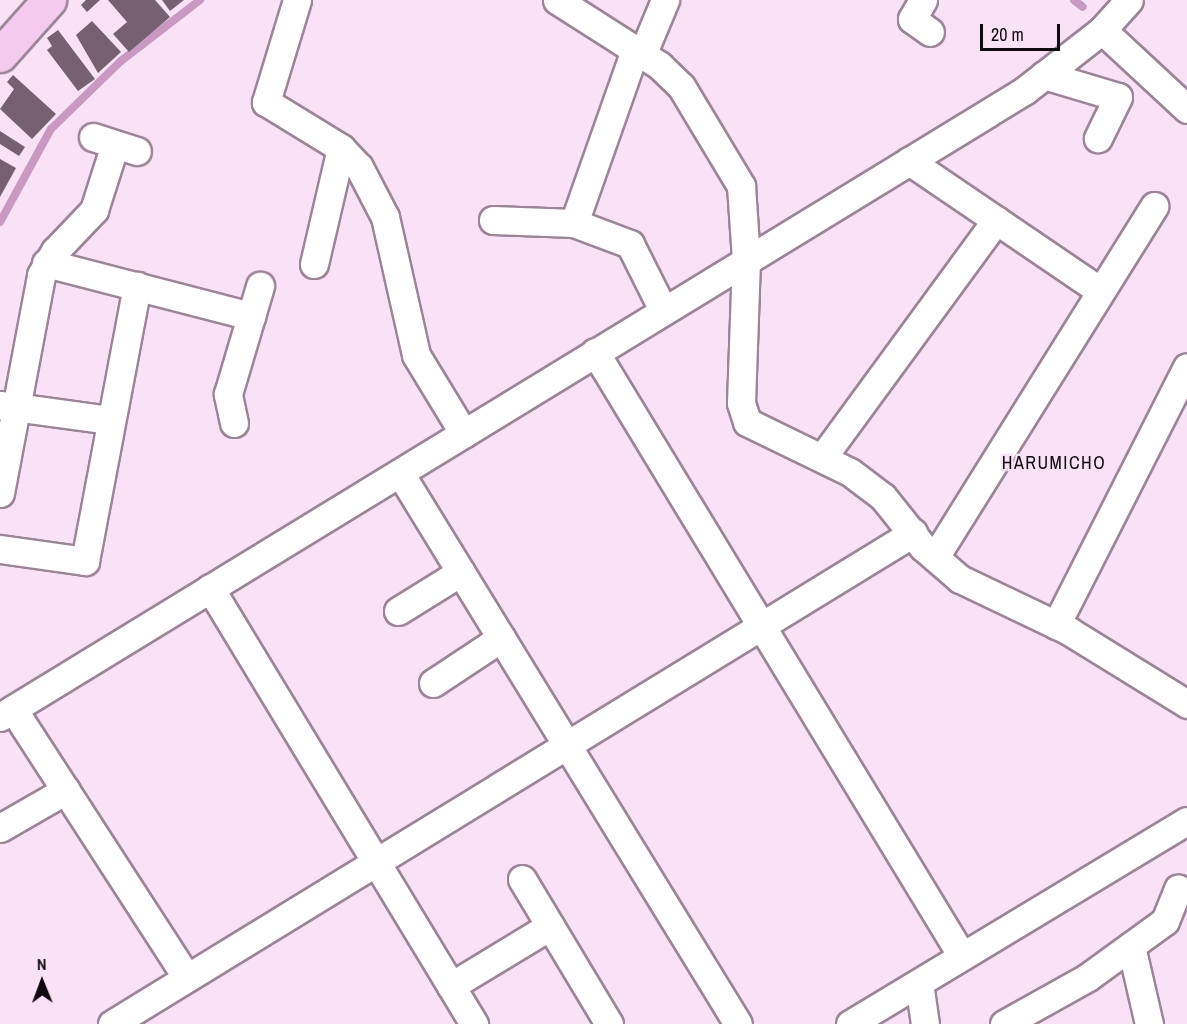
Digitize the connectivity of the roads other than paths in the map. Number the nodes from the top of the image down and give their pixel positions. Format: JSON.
{"nodes":[{"id":1,"x":50,"y":0,"type":"edge"},
{"id":2,"x":297,"y":0,"type":"edge"},
{"id":3,"x":557,"y":0,"type":"edge"},
{"id":4,"x":665,"y":0,"type":"edge"},
{"id":5,"x":923,"y":0,"type":"edge"},
{"id":6,"x":1114,"y":10,"type":"edge"},
{"id":7,"x":930,"y":32,"type":"dead end"},
{"id":8,"x":638,"y":52,"type":"junction"},
{"id":9,"x":0,"y":55,"type":"edge"},
{"id":10,"x":1044,"y":75,"type":"junction"},
{"id":11,"x":1187,"y":109,"type":"edge"},
{"id":12,"x":1098,"y":138,"type":"dead end"},
{"id":13,"x":115,"y":144,"type":"dead end"},
{"id":14,"x":341,"y":148,"type":"junction"},
{"id":15,"x":909,"y":161,"type":"junction"},
{"id":16,"x":1154,"y":206,"type":"dead end"},
{"id":17,"x":493,"y":220,"type":"dead end"},
{"id":18,"x":996,"y":220,"type":"junction"},
{"id":19,"x":574,"y":223,"type":"junction"},
{"id":20,"x":746,"y":260,"type":"junction"},
{"id":21,"x":46,"y":263,"type":"junction"},
{"id":22,"x":314,"y":264,"type":"dead end"},
{"id":23,"x":137,"y":286,"type":"junction"},
{"id":24,"x":260,"y":286,"type":"dead end"},
{"id":25,"x":1100,"y":291,"type":"junction"},
{"id":26,"x":663,"y":310,"type":"junction"},
{"id":27,"x":251,"y":316,"type":"junction"},
{"id":28,"x":595,"y":352,"type":"junction"},
{"id":29,"x":1187,"y":367,"type":"edge"},
{"id":30,"x":6,"y":406,"type":"edge"},
{"id":31,"x":109,"y":420,"type":"junction"},
{"id":32,"x":234,"y":423,"type":"dead end"},
{"id":33,"x":464,"y":434,"type":"junction"},
{"id":34,"x":822,"y":458,"type":"junction"},
{"id":35,"x":400,"y":473,"type":"junction"},
{"id":36,"x":0,"y":493,"type":"edge"},
{"id":37,"x":913,"y":533,"type":"junction"},
{"id":38,"x":0,"y":549,"type":"edge"},
{"id":39,"x":935,"y":557,"type":"junction"},
{"id":40,"x":460,"y":572,"type":"junction"},
{"id":41,"x":210,"y":588,"type":"junction"},
{"id":42,"x":399,"y":611,"type":"dead end"},
{"id":43,"x":760,"y":625,"type":"junction"},
{"id":44,"x":1056,"y":625,"type":"junction"},
{"id":45,"x":501,"y":638,"type":"junction"},
{"id":46,"x":433,"y":683,"type":"dead end"},
{"id":47,"x":1187,"y":704,"type":"edge"},
{"id":48,"x":7,"y":713,"type":"edge"},
{"id":49,"x":567,"y":745,"type":"junction"},
{"id":50,"x":66,"y":790,"type":"junction"},
{"id":51,"x":1187,"y":821,"type":"edge"},
{"id":52,"x":0,"y":828,"type":"edge"},
{"id":53,"x":375,"y":860,"type":"junction"},
{"id":54,"x":522,"y":879,"type":"dead end"},
{"id":55,"x":1178,"y":888,"type":"dead end"},
{"id":56,"x":550,"y":926,"type":"junction"},
{"id":57,"x":1131,"y":946,"type":"junction"},
{"id":58,"x":962,"y":956,"type":"junction"},
{"id":59,"x":187,"y":978,"type":"junction"},
{"id":60,"x":919,"y":983,"type":"junction"},
{"id":61,"x":451,"y":986,"type":"junction"},
{"id":62,"x":114,"y":1024,"type":"edge"},
{"id":63,"x":474,"y":1024,"type":"edge"},
{"id":64,"x":609,"y":1024,"type":"edge"},
{"id":65,"x":738,"y":1024,"type":"edge"},
{"id":66,"x":850,"y":1024,"type":"edge"},
{"id":67,"x":925,"y":1024,"type":"edge"},
{"id":68,"x":1004,"y":1024,"type":"edge"},
{"id":69,"x":1149,"y":1024,"type":"edge"}],
"edges":[{"from":1,"to":9,"type":"main road"},
{"from":2,"to":14,"type":"street"},
{"from":3,"to":8,"type":"street"},
{"from":4,"to":8,"type":"street"},
{"from":5,"to":7,"type":"street"},
{"from":6,"to":10,"type":"street"},
{"from":6,"to":11,"type":"street"},
{"from":8,"to":19,"type":"street"},
{"from":8,"to":20,"type":"street"},
{"from":10,"to":12,"type":"street"},
{"from":10,"to":15,"type":"street"},
{"from":13,"to":21,"type":"street"},
{"from":14,"to":22,"type":"street"},
{"from":14,"to":33,"type":"street"},
{"from":15,"to":18,"type":"street"},
{"from":15,"to":20,"type":"street"},
{"from":16,"to":25,"type":"street"},
{"from":17,"to":19,"type":"street"},
{"from":18,"to":25,"type":"street"},
{"from":18,"to":34,"type":"street"},
{"from":19,"to":26,"type":"street"},
{"from":20,"to":26,"type":"street"},
{"from":20,"to":34,"type":"street"},
{"from":21,"to":23,"type":"street"},
{"from":21,"to":30,"type":"street"},
{"from":23,"to":27,"type":"street"},
{"from":23,"to":31,"type":"street"},
{"from":24,"to":27,"type":"street"},
{"from":25,"to":39,"type":"street"},
{"from":26,"to":28,"type":"street"},
{"from":27,"to":32,"type":"street"},
{"from":28,"to":33,"type":"street"},
{"from":28,"to":43,"type":"street"},
{"from":29,"to":44,"type":"street"},
{"from":30,"to":31,"type":"street"},
{"from":30,"to":36,"type":"street"},
{"from":31,"to":38,"type":"street"},
{"from":33,"to":35,"type":"street"},
{"from":34,"to":37,"type":"street"},
{"from":35,"to":40,"type":"street"},
{"from":35,"to":41,"type":"street"},
{"from":37,"to":39,"type":"street"},
{"from":37,"to":43,"type":"street"},
{"from":39,"to":44,"type":"street"},
{"from":40,"to":42,"type":"street"},
{"from":40,"to":45,"type":"street"},
{"from":41,"to":48,"type":"street"},
{"from":41,"to":53,"type":"street"},
{"from":43,"to":49,"type":"street"},
{"from":43,"to":58,"type":"street"},
{"from":44,"to":47,"type":"street"},
{"from":45,"to":46,"type":"street"},
{"from":45,"to":49,"type":"street"},
{"from":48,"to":50,"type":"street"},
{"from":49,"to":53,"type":"street"},
{"from":49,"to":65,"type":"street"},
{"from":50,"to":52,"type":"street"},
{"from":50,"to":59,"type":"street"},
{"from":51,"to":58,"type":"street"},
{"from":53,"to":59,"type":"street"},
{"from":53,"to":61,"type":"street"},
{"from":54,"to":56,"type":"street"},
{"from":55,"to":57,"type":"street"},
{"from":56,"to":61,"type":"street"},
{"from":56,"to":64,"type":"street"},
{"from":57,"to":68,"type":"street"},
{"from":57,"to":69,"type":"street"},
{"from":58,"to":60,"type":"street"},
{"from":59,"to":62,"type":"street"},
{"from":60,"to":66,"type":"street"},
{"from":60,"to":67,"type":"street"},
{"from":61,"to":63,"type":"street"}]}
